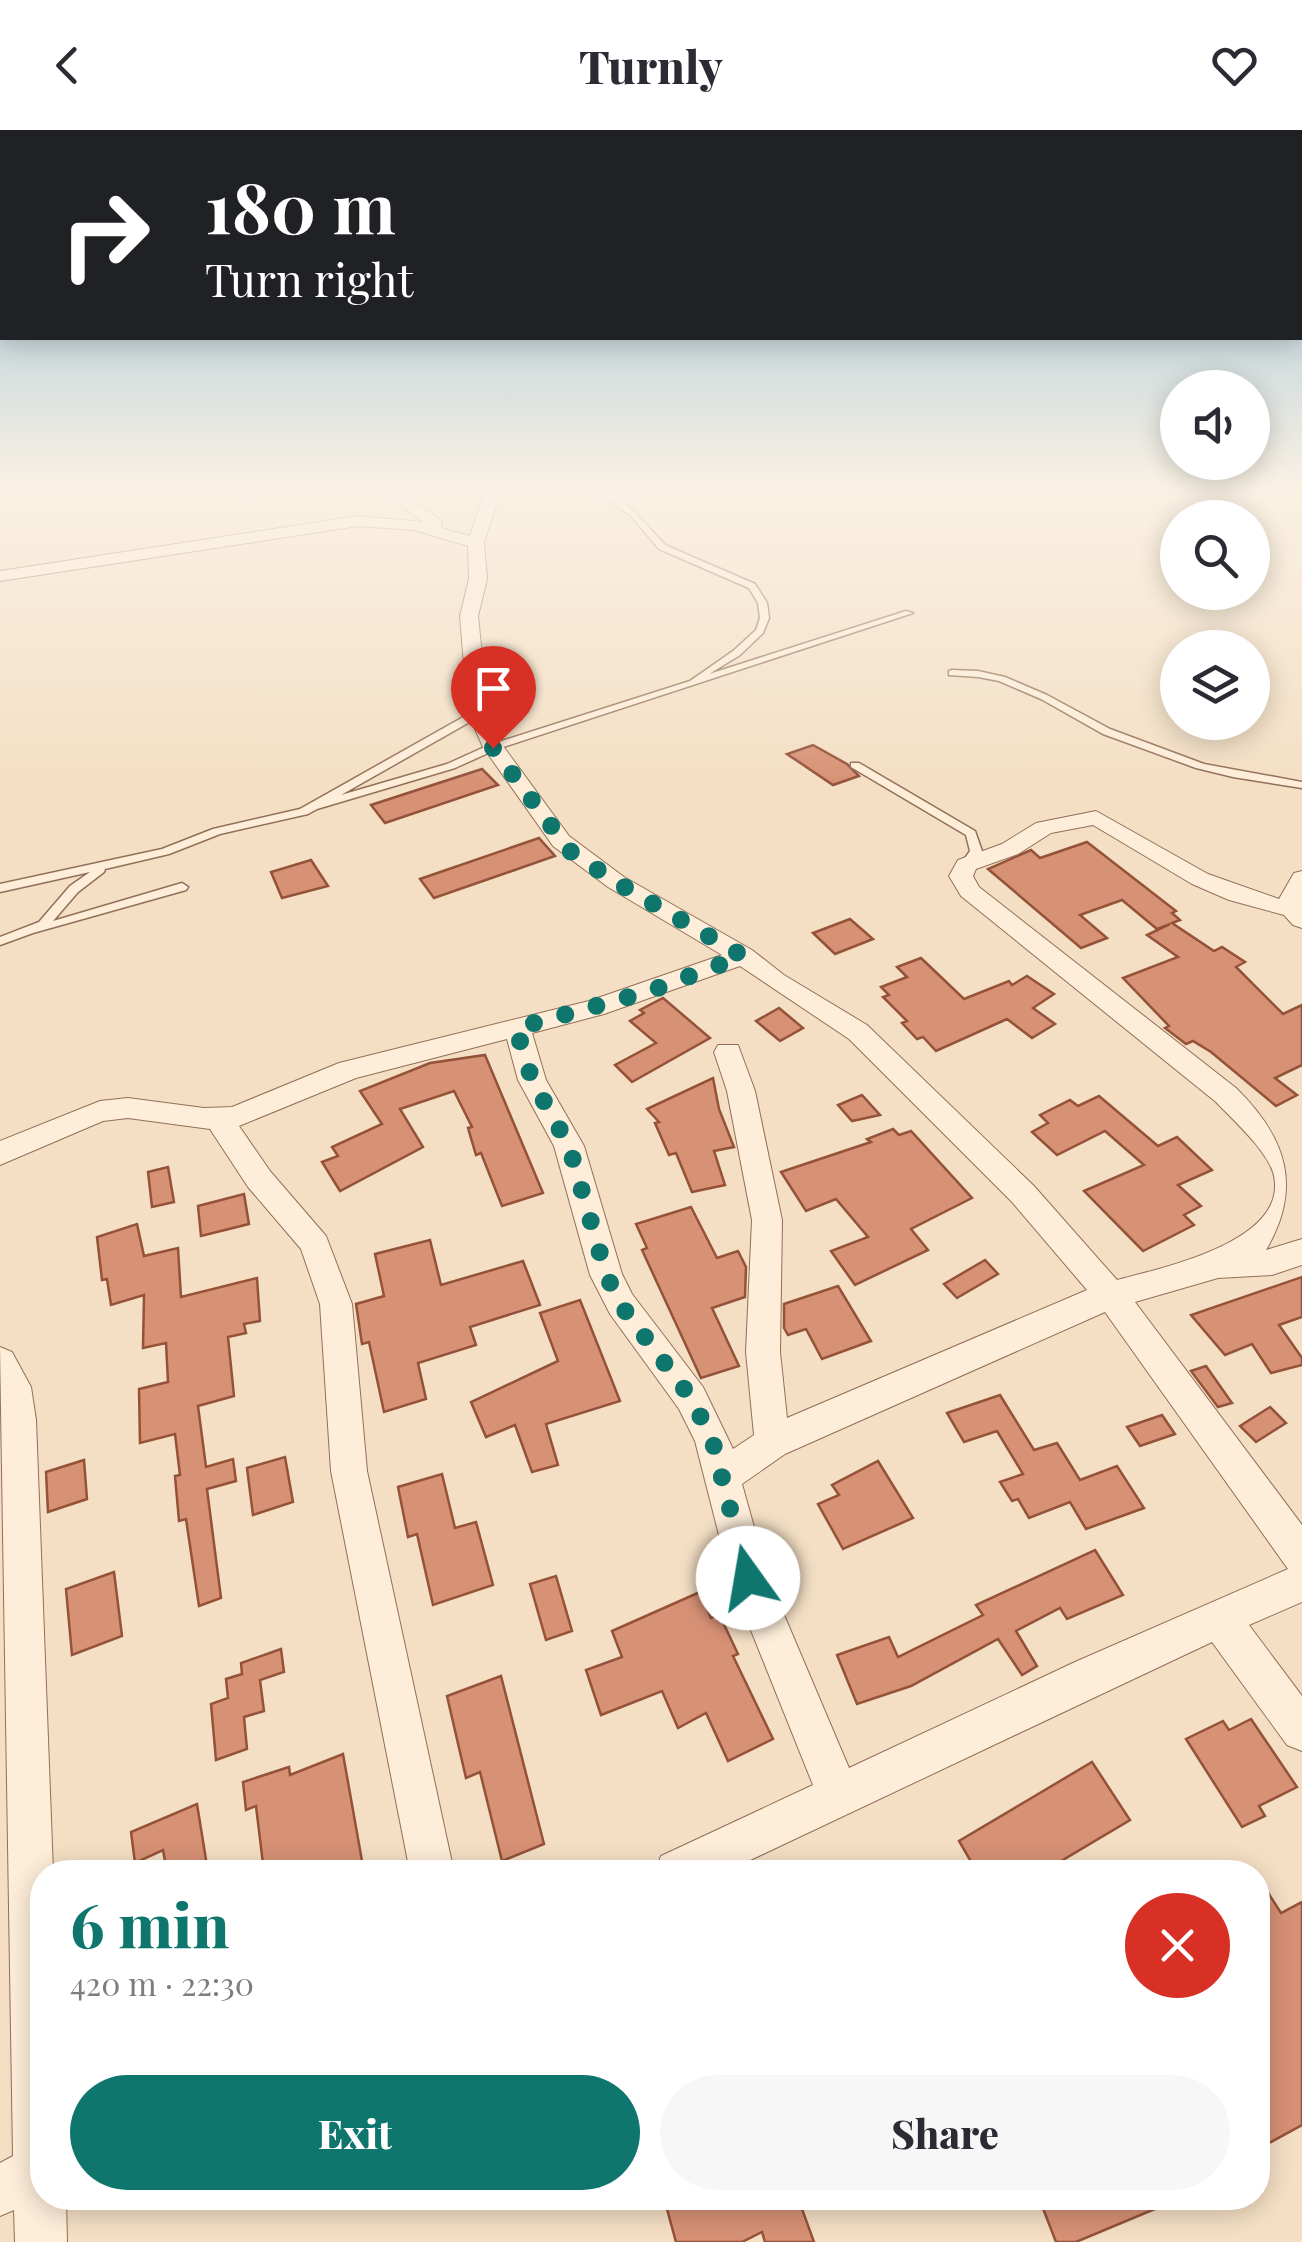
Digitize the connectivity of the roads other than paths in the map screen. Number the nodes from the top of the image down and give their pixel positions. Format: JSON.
{"nodes":[{"id":1,"x":477,"y":586,"type":"edge"},
{"id":2,"x":751,"y":586,"type":"edge"},
{"id":3,"x":909,"y":613,"type":"dead end"},
{"id":4,"x":952,"y":673,"type":"dead end"},
{"id":5,"x":683,"y":689,"type":"junction"},
{"id":6,"x":478,"y":713,"type":"junction"},
{"id":7,"x":493,"y":748,"type":"junction"},
{"id":8,"x":855,"y":765,"type":"dead end"},
{"id":9,"x":1302,"y":785,"type":"edge"},
{"id":10,"x":317,"y":806,"type":"junction"},
{"id":11,"x":110,"y":864,"type":"junction"},
{"id":12,"x":966,"y":865,"type":"junction"},
{"id":13,"x":1302,"y":878,"type":"edge"},
{"id":14,"x":182,"y":887,"type":"dead end"},
{"id":15,"x":0,"y":888,"type":"edge"},
{"id":16,"x":1296,"y":914,"type":"edge"},
{"id":17,"x":35,"y":930,"type":"junction"},
{"id":18,"x":0,"y":940,"type":"edge"},
{"id":19,"x":743,"y":956,"type":"junction"},
{"id":20,"x":516,"y":1028,"type":"junction"},
{"id":21,"x":728,"y":1052,"type":"dead end"},
{"id":22,"x":218,"y":1119,"type":"junction"},
{"id":23,"x":0,"y":1154,"type":"edge"},
{"id":24,"x":1296,"y":1180,"type":"edge"},
{"id":25,"x":1302,"y":1252,"type":"edge"},
{"id":26,"x":1209,"y":1268,"type":"junction"},
{"id":27,"x":1111,"y":1295,"type":"junction"},
{"id":28,"x":0,"y":1362,"type":"edge"},
{"id":29,"x":772,"y":1442,"type":"junction"},
{"id":30,"x":724,"y":1476,"type":"junction"},
{"id":31,"x":1302,"y":1556,"type":"edge"},
{"id":32,"x":1302,"y":1582,"type":"edge"},
{"id":33,"x":1219,"y":1618,"type":"junction"},
{"id":34,"x":1302,"y":1730,"type":"edge"},
{"id":35,"x":839,"y":1795,"type":"junction"},
{"id":36,"x":430,"y":1860,"type":"edge"},
{"id":37,"x":702,"y":1860,"type":"edge"},
{"id":38,"x":28,"y":2176,"type":"edge"},
{"id":39,"x":35,"y":2210,"type":"edge"},
{"id":40,"x":42,"y":2242,"type":"edge"}],
"edges":[{"from":1,"to":6,"type":"street"},
{"from":2,"to":5,"type":"lane"},
{"from":3,"to":5,"type":"lane"},
{"from":4,"to":9,"type":"lane"},
{"from":5,"to":7,"type":"lane"},
{"from":6,"to":7,"type":"street"},
{"from":6,"to":10,"type":"lane"},
{"from":7,"to":10,"type":"lane"},
{"from":7,"to":19,"type":"street"},
{"from":8,"to":12,"type":"lane"},
{"from":10,"to":11,"type":"lane"},
{"from":11,"to":15,"type":"lane"},
{"from":11,"to":17,"type":"lane"},
{"from":12,"to":16,"type":"street"},
{"from":12,"to":24,"type":"street"},
{"from":13,"to":16,"type":"street"},
{"from":14,"to":17,"type":"lane"},
{"from":17,"to":18,"type":"lane"},
{"from":19,"to":20,"type":"street"},
{"from":19,"to":27,"type":"street"},
{"from":20,"to":22,"type":"street"},
{"from":20,"to":30,"type":"street"},
{"from":21,"to":29,"type":"street"},
{"from":22,"to":23,"type":"street"},
{"from":22,"to":36,"type":"street"},
{"from":24,"to":26,"type":"street"},
{"from":25,"to":26,"type":"street"},
{"from":26,"to":27,"type":"street"},
{"from":27,"to":29,"type":"street"},
{"from":27,"to":31,"type":"street"},
{"from":28,"to":38,"type":"street"},
{"from":29,"to":30,"type":"street"},
{"from":30,"to":35,"type":"street"},
{"from":32,"to":33,"type":"street"},
{"from":33,"to":34,"type":"street"},
{"from":33,"to":35,"type":"street"},
{"from":35,"to":37,"type":"street"},
{"from":39,"to":40,"type":"street"}]}
